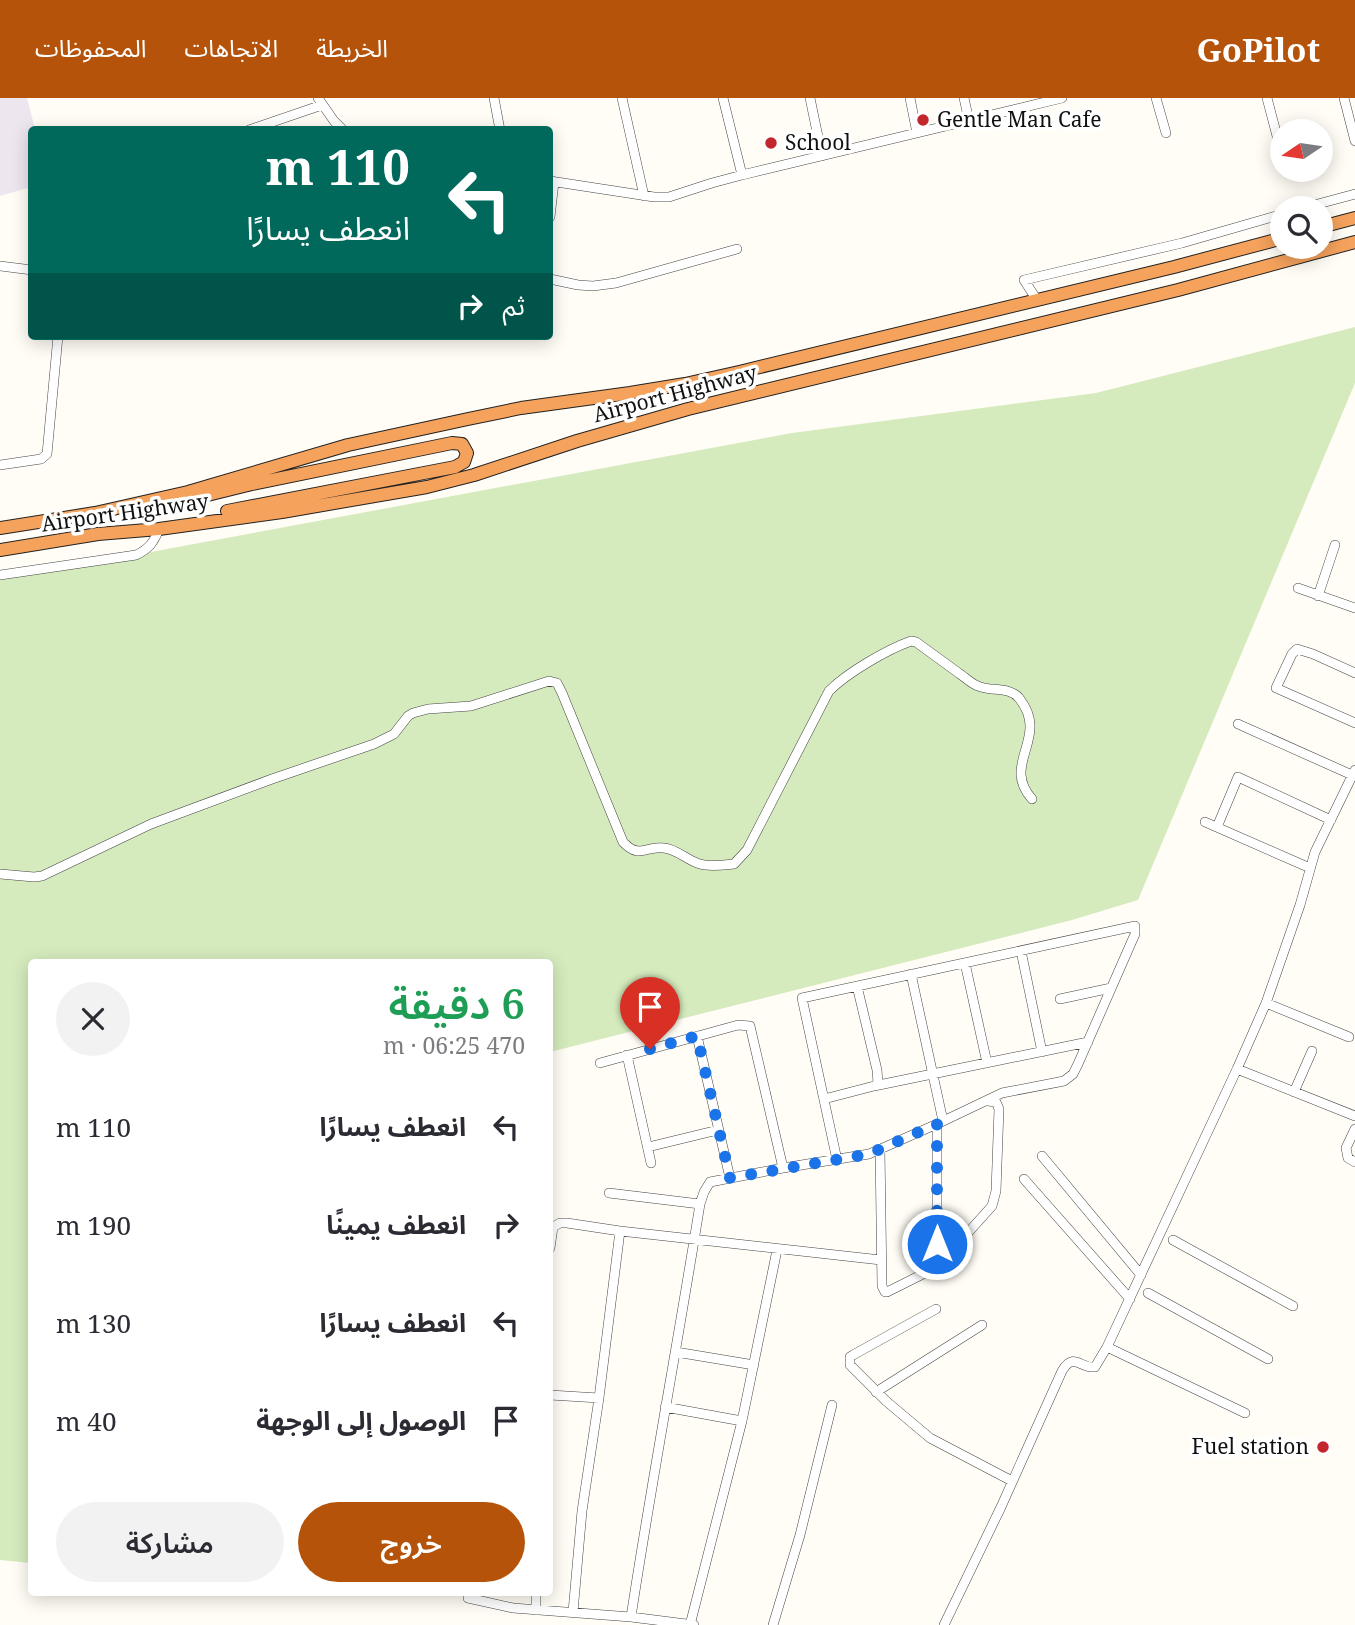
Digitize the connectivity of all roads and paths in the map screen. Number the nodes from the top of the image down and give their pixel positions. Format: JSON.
{"nodes":[{"id":1,"x":494,"y":98,"type":"edge"},
{"id":2,"x":622,"y":98,"type":"edge"},
{"id":3,"x":723,"y":98,"type":"edge"},
{"id":4,"x":810,"y":98,"type":"edge"},
{"id":5,"x":910,"y":98,"type":"edge"},
{"id":6,"x":964,"y":98,"type":"edge"},
{"id":7,"x":1062,"y":98,"type":"edge"},
{"id":8,"x":1156,"y":98,"type":"edge"},
{"id":9,"x":1267,"y":98,"type":"edge"},
{"id":10,"x":1344,"y":98,"type":"edge"},
{"id":11,"x":320,"y":101,"type":"edge"},
{"id":12,"x":1022,"y":103,"type":"edge"},
{"id":13,"x":1273,"y":119,"type":"edge"},
{"id":14,"x":969,"y":121,"type":"junction"},
{"id":15,"x":264,"y":126,"type":"edge"},
{"id":16,"x":339,"y":126,"type":"edge"},
{"id":17,"x":499,"y":126,"type":"edge"},
{"id":18,"x":917,"y":132,"type":"junction"},
{"id":19,"x":1166,"y":133,"type":"dead end"},
{"id":20,"x":1355,"y":141,"type":"edge"},
{"id":21,"x":822,"y":156,"type":"junction"},
{"id":22,"x":742,"y":175,"type":"junction"},
{"id":23,"x":553,"y":181,"type":"edge"},
{"id":24,"x":1355,"y":194,"type":"edge"},
{"id":25,"x":644,"y":196,"type":"junction"},
{"id":26,"x":1333,"y":200,"type":"edge"},
{"id":27,"x":1270,"y":218,"type":"edge"},
{"id":28,"x":1355,"y":218,"type":"edge"},
{"id":29,"x":1333,"y":224,"type":"edge"},
{"id":30,"x":1270,"y":241,"type":"edge"},
{"id":31,"x":1355,"y":242,"type":"edge"},
{"id":32,"x":737,"y":248,"type":"dead end"},
{"id":33,"x":0,"y":266,"type":"edge"},
{"id":34,"x":28,"y":270,"type":"edge"},
{"id":35,"x":553,"y":280,"type":"edge"},
{"id":36,"x":1037,"y":300,"type":"junction"},
{"id":37,"x":58,"y":340,"type":"edge"},
{"id":38,"x":0,"y":466,"type":"edge"},
{"id":39,"x":59,"y":519,"type":"junction"},
{"id":40,"x":0,"y":528,"type":"edge"},
{"id":41,"x":159,"y":528,"type":"junction"},
{"id":42,"x":103,"y":534,"type":"junction"},
{"id":43,"x":1335,"y":545,"type":"dead end"},
{"id":44,"x":0,"y":550,"type":"edge"},
{"id":45,"x":0,"y":575,"type":"edge"},
{"id":46,"x":1298,"y":588,"type":"dead end"},
{"id":47,"x":1318,"y":596,"type":"junction"},
{"id":48,"x":1355,"y":608,"type":"edge"},
{"id":49,"x":1355,"y":673,"type":"edge"},
{"id":50,"x":1355,"y":723,"type":"edge"},
{"id":51,"x":1238,"y":724,"type":"dead end"},
{"id":52,"x":1354,"y":773,"type":"edge"},
{"id":53,"x":1032,"y":799,"type":"dead end"},
{"id":54,"x":1331,"y":820,"type":"junction"},
{"id":55,"x":1205,"y":822,"type":"dead end"},
{"id":56,"x":1217,"y":827,"type":"junction"},
{"id":57,"x":1310,"y":868,"type":"junction"},
{"id":58,"x":0,"y":874,"type":"edge"},
{"id":59,"x":1021,"y":951,"type":"junction"},
{"id":60,"x":965,"y":963,"type":"junction"},
{"id":61,"x":911,"y":974,"type":"junction"},
{"id":62,"x":857,"y":986,"type":"junction"},
{"id":63,"x":1111,"y":988,"type":"junction"},
{"id":64,"x":1060,"y":999,"type":"dead end"},
{"id":65,"x":1266,"y":1003,"type":"junction"},
{"id":66,"x":697,"y":1036,"type":"junction"},
{"id":67,"x":1349,"y":1037,"type":"dead end"},
{"id":68,"x":1088,"y":1042,"type":"junction"},
{"id":69,"x":1312,"y":1051,"type":"dead end"},
{"id":70,"x":1042,"y":1052,"type":"junction"},
{"id":71,"x":627,"y":1055,"type":"junction"},
{"id":72,"x":600,"y":1062,"type":"dead end"},
{"id":73,"x":987,"y":1063,"type":"junction"},
{"id":74,"x":1237,"y":1069,"type":"junction"},
{"id":75,"x":933,"y":1074,"type":"junction"},
{"id":76,"x":874,"y":1086,"type":"junction"},
{"id":77,"x":1294,"y":1092,"type":"junction"},
{"id":78,"x":824,"y":1099,"type":"junction"},
{"id":79,"x":986,"y":1101,"type":"junction"},
{"id":80,"x":1355,"y":1116,"type":"edge"},
{"id":81,"x":940,"y":1123,"type":"junction"},
{"id":82,"x":1355,"y":1129,"type":"edge"},
{"id":83,"x":718,"y":1130,"type":"junction"},
{"id":84,"x":648,"y":1147,"type":"junction"},
{"id":85,"x":880,"y":1150,"type":"junction"},
{"id":86,"x":1042,"y":1156,"type":"dead end"},
{"id":87,"x":837,"y":1160,"type":"junction"},
{"id":88,"x":1355,"y":1162,"type":"edge"},
{"id":89,"x":651,"y":1163,"type":"dead end"},
{"id":90,"x":783,"y":1168,"type":"junction"},
{"id":91,"x":730,"y":1178,"type":"junction"},
{"id":92,"x":1024,"y":1179,"type":"dead end"},
{"id":93,"x":609,"y":1194,"type":"dead end"},
{"id":94,"x":700,"y":1204,"type":"junction"},
{"id":95,"x":553,"y":1224,"type":"edge"},
{"id":96,"x":620,"y":1231,"type":"junction"},
{"id":97,"x":694,"y":1240,"type":"junction"},
{"id":98,"x":1174,"y":1240,"type":"dead end"},
{"id":99,"x":777,"y":1250,"type":"junction"},
{"id":100,"x":881,"y":1260,"type":"junction"},
{"id":101,"x":937,"y":1267,"type":"junction"},
{"id":102,"x":1141,"y":1275,"type":"junction"},
{"id":103,"x":1148,"y":1293,"type":"dead end"},
{"id":104,"x":1130,"y":1299,"type":"junction"},
{"id":105,"x":1293,"y":1306,"type":"dead end"},
{"id":106,"x":936,"y":1309,"type":"dead end"},
{"id":107,"x":982,"y":1325,"type":"dead end"},
{"id":108,"x":1107,"y":1347,"type":"junction"},
{"id":109,"x":676,"y":1352,"type":"junction"},
{"id":110,"x":1268,"y":1359,"type":"dead end"},
{"id":111,"x":754,"y":1366,"type":"junction"},
{"id":112,"x":876,"y":1392,"type":"junction"},
{"id":113,"x":553,"y":1395,"type":"edge"},
{"id":114,"x":599,"y":1398,"type":"junction"},
{"id":115,"x":832,"y":1405,"type":"dead end"},
{"id":116,"x":665,"y":1407,"type":"junction"},
{"id":117,"x":1245,"y":1413,"type":"dead end"},
{"id":118,"x":742,"y":1421,"type":"junction"},
{"id":119,"x":1012,"y":1481,"type":"junction"},
{"id":120,"x":468,"y":1596,"type":"edge"},
{"id":121,"x":536,"y":1596,"type":"edge"},
{"id":122,"x":536,"y":1610,"type":"junction"},
{"id":123,"x":573,"y":1612,"type":"junction"},
{"id":124,"x":631,"y":1617,"type":"junction"},
{"id":125,"x":692,"y":1625,"type":"edge"},
{"id":126,"x":774,"y":1625,"type":"edge"},
{"id":127,"x":944,"y":1625,"type":"edge"}],
"edges":[{"from":1,"to":17,"type":"street"},
{"from":2,"to":25,"type":"street"},
{"from":3,"to":22,"type":"street"},
{"from":4,"to":21,"type":"street"},
{"from":5,"to":18,"type":"street"},
{"from":6,"to":14,"type":"street"},
{"from":7,"to":12,"type":"street"},
{"from":8,"to":19,"type":"street"},
{"from":9,"to":13,"type":"street"},
{"from":10,"to":20,"type":"street"},
{"from":11,"to":15,"type":"street"},
{"from":11,"to":16,"type":"street"},
{"from":12,"to":14,"type":"street"},
{"from":14,"to":18,"type":"street"},
{"from":18,"to":21,"type":"street"},
{"from":21,"to":22,"type":"street"},
{"from":22,"to":25,"type":"street"},
{"from":23,"to":25,"type":"street"},
{"from":24,"to":26,"type":"street"},
{"from":27,"to":36,"type":"street"},
{"from":28,"to":29,"type":"highway"},
{"from":30,"to":36,"type":"highway","name":"Airport Highway"},
{"from":31,"to":41,"type":"highway","name":"Airport Highway"},
{"from":32,"to":35,"type":"street"},
{"from":33,"to":34,"type":"street"},
{"from":36,"to":39,"type":"highway","name":"Airport Highway"},
{"from":37,"to":38,"type":"street"},
{"from":39,"to":40,"type":"highway","name":"Airport Highway"},
{"from":39,"to":42,"type":"highway"},
{"from":41,"to":42,"type":"highway","name":"Airport Highway"},
{"from":41,"to":45,"type":"street"},
{"from":42,"to":44,"type":"highway","name":"Airport Highway"},
{"from":43,"to":47,"type":"street"},
{"from":46,"to":47,"type":"street"},
{"from":47,"to":48,"type":"street"},
{"from":49,"to":50,"type":"street"},
{"from":51,"to":52,"type":"street"},
{"from":52,"to":54,"type":"street"},
{"from":53,"to":58,"type":"street"},
{"from":54,"to":56,"type":"street"},
{"from":54,"to":57,"type":"street"},
{"from":55,"to":56,"type":"street"},
{"from":56,"to":57,"type":"street"},
{"from":57,"to":65,"type":"street"},
{"from":59,"to":60,"type":"street"},
{"from":59,"to":63,"type":"street"},
{"from":59,"to":70,"type":"street"},
{"from":60,"to":61,"type":"street"},
{"from":60,"to":73,"type":"street"},
{"from":61,"to":62,"type":"street"},
{"from":61,"to":75,"type":"street"},
{"from":62,"to":76,"type":"street"},
{"from":62,"to":78,"type":"street"},
{"from":63,"to":64,"type":"street"},
{"from":63,"to":68,"type":"street"},
{"from":65,"to":67,"type":"street"},
{"from":65,"to":74,"type":"street"},
{"from":66,"to":71,"type":"street"},
{"from":66,"to":83,"type":"street"},
{"from":66,"to":90,"type":"street"},
{"from":68,"to":70,"type":"street"},
{"from":68,"to":79,"type":"street"},
{"from":69,"to":77,"type":"street"},
{"from":70,"to":73,"type":"street"},
{"from":71,"to":72,"type":"street"},
{"from":71,"to":84,"type":"street"},
{"from":73,"to":75,"type":"street"},
{"from":74,"to":77,"type":"street"},
{"from":74,"to":102,"type":"street"},
{"from":75,"to":76,"type":"street"},
{"from":75,"to":81,"type":"street"},
{"from":76,"to":78,"type":"street"},
{"from":77,"to":80,"type":"street"},
{"from":78,"to":87,"type":"street"},
{"from":79,"to":81,"type":"street"},
{"from":79,"to":101,"type":"street"},
{"from":81,"to":85,"type":"street"},
{"from":81,"to":101,"type":"street"},
{"from":82,"to":88,"type":"street"},
{"from":83,"to":84,"type":"street"},
{"from":83,"to":91,"type":"street"},
{"from":84,"to":89,"type":"street"},
{"from":85,"to":87,"type":"street"},
{"from":85,"to":100,"type":"street"},
{"from":86,"to":102,"type":"street"},
{"from":87,"to":90,"type":"street"},
{"from":90,"to":91,"type":"street"},
{"from":91,"to":94,"type":"street"},
{"from":92,"to":104,"type":"street"},
{"from":93,"to":94,"type":"street"},
{"from":94,"to":97,"type":"street"},
{"from":95,"to":96,"type":"street"},
{"from":96,"to":97,"type":"street"},
{"from":96,"to":114,"type":"street"},
{"from":97,"to":99,"type":"street"},
{"from":97,"to":109,"type":"street"},
{"from":98,"to":105,"type":"street"},
{"from":99,"to":100,"type":"street"},
{"from":99,"to":111,"type":"street"},
{"from":100,"to":101,"type":"street"},
{"from":102,"to":104,"type":"street"},
{"from":103,"to":110,"type":"street"},
{"from":104,"to":108,"type":"street"},
{"from":106,"to":112,"type":"street"},
{"from":107,"to":112,"type":"street"},
{"from":108,"to":117,"type":"street"},
{"from":108,"to":119,"type":"street"},
{"from":109,"to":111,"type":"street"},
{"from":109,"to":116,"type":"street"},
{"from":111,"to":118,"type":"street"},
{"from":112,"to":119,"type":"street"},
{"from":113,"to":114,"type":"street"},
{"from":114,"to":123,"type":"street"},
{"from":115,"to":126,"type":"street"},
{"from":116,"to":118,"type":"street"},
{"from":116,"to":124,"type":"street"},
{"from":118,"to":125,"type":"street"},
{"from":119,"to":127,"type":"street"},
{"from":120,"to":122,"type":"street"},
{"from":121,"to":122,"type":"street"},
{"from":122,"to":123,"type":"street"},
{"from":123,"to":124,"type":"street"},
{"from":124,"to":125,"type":"street"}]}
